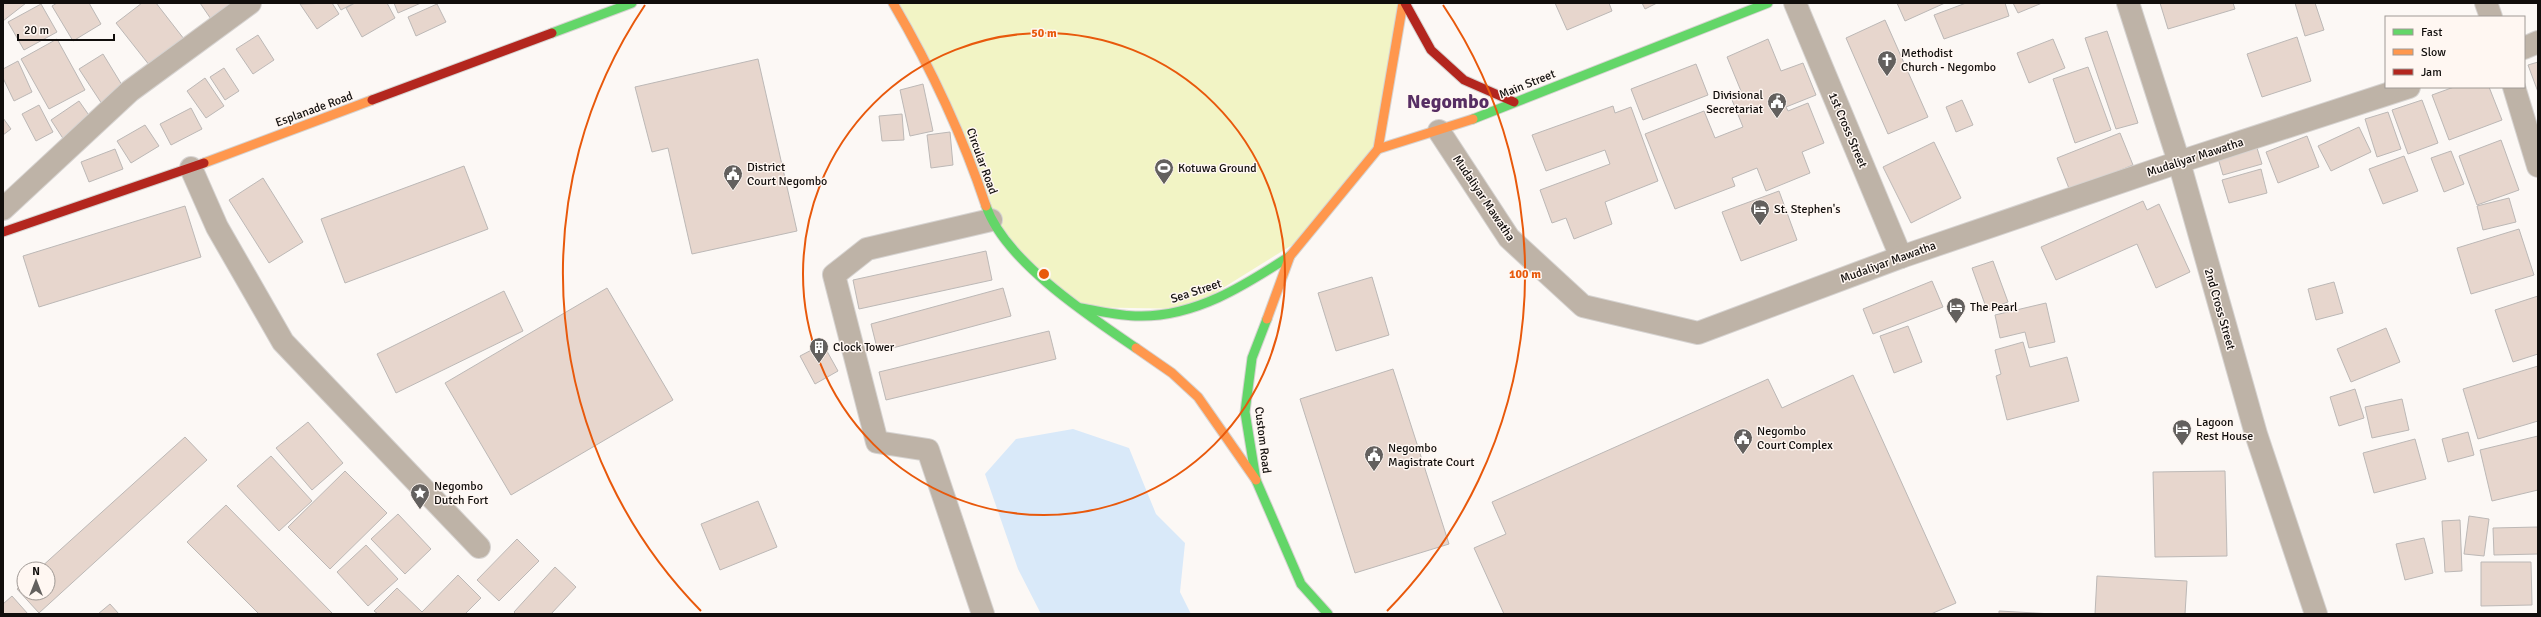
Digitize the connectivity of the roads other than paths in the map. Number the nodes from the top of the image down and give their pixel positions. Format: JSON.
{"nodes":[{"id":1,"x":250,"y":3,"type":"edge"},
{"id":2,"x":632,"y":3,"type":"edge"},
{"id":3,"x":893,"y":3,"type":"edge"},
{"id":4,"x":1404,"y":3,"type":"edge"},
{"id":5,"x":1768,"y":3,"type":"edge"},
{"id":6,"x":1796,"y":3,"type":"edge"},
{"id":7,"x":2128,"y":3,"type":"edge"},
{"id":8,"x":2486,"y":3,"type":"edge"},
{"id":9,"x":2491,"y":16,"type":"edge"},
{"id":10,"x":2538,"y":42,"type":"edge"},
{"id":11,"x":2525,"y":48,"type":"edge"},
{"id":12,"x":2406,"y":88,"type":"edge"},
{"id":13,"x":2514,"y":88,"type":"edge"},
{"id":14,"x":1514,"y":102,"type":"junction"},
{"id":15,"x":1439,"y":131,"type":"junction"},
{"id":16,"x":1378,"y":149,"type":"junction"},
{"id":17,"x":2179,"y":162,"type":"junction"},
{"id":18,"x":2538,"y":166,"type":"edge"},
{"id":19,"x":191,"y":168,"type":"junction"},
{"id":20,"x":3,"y":209,"type":"edge"},
{"id":21,"x":991,"y":220,"type":"junction"},
{"id":22,"x":3,"y":232,"type":"edge"},
{"id":23,"x":1290,"y":256,"type":"junction"},
{"id":24,"x":1901,"y":257,"type":"junction"},
{"id":25,"x":1076,"y":307,"type":"junction"},
{"id":26,"x":1256,"y":480,"type":"junction"},
{"id":27,"x":479,"y":547,"type":"dead end"},
{"id":28,"x":983,"y":614,"type":"edge"},
{"id":29,"x":1328,"y":614,"type":"edge"},
{"id":30,"x":2316,"y":614,"type":"edge"}],
"edges":[{"from":1,"to":20,"type":"street"},
{"from":2,"to":19,"type":"street","name":"Esplanade Road"},
{"from":3,"to":21,"type":"street","name":"Circular Road"},
{"from":4,"to":14,"type":"street"},
{"from":4,"to":16,"type":"street"},
{"from":5,"to":14,"type":"street","name":"Main Street"},
{"from":6,"to":24,"type":"street","name":"1st Cross Street"},
{"from":7,"to":17,"type":"street","name":"2nd Cross Street"},
{"from":8,"to":9,"type":"street"},
{"from":10,"to":11,"type":"street"},
{"from":12,"to":17,"type":"street","name":"Mudaliyar Mawatha"},
{"from":13,"to":18,"type":"street"},
{"from":14,"to":15,"type":"street","name":"Main Street"},
{"from":15,"to":16,"type":"street","name":"Main Street"},
{"from":15,"to":24,"type":"street","name":"Mudaliyar Mawatha"},
{"from":16,"to":23,"type":"street"},
{"from":17,"to":24,"type":"street","name":"Mudaliyar Mawatha"},
{"from":17,"to":30,"type":"street","name":"2nd Cross Street"},
{"from":19,"to":22,"type":"street","name":"Esplanade Road"},
{"from":19,"to":27,"type":"street"},
{"from":21,"to":25,"type":"street","name":"Circular Road"},
{"from":21,"to":28,"type":"street"},
{"from":23,"to":25,"type":"street","name":"Sea Street"},
{"from":23,"to":26,"type":"street","name":"Custom Road"},
{"from":25,"to":26,"type":"street","name":"Circular Road"},
{"from":26,"to":29,"type":"street","name":"Custom Road"}]}
